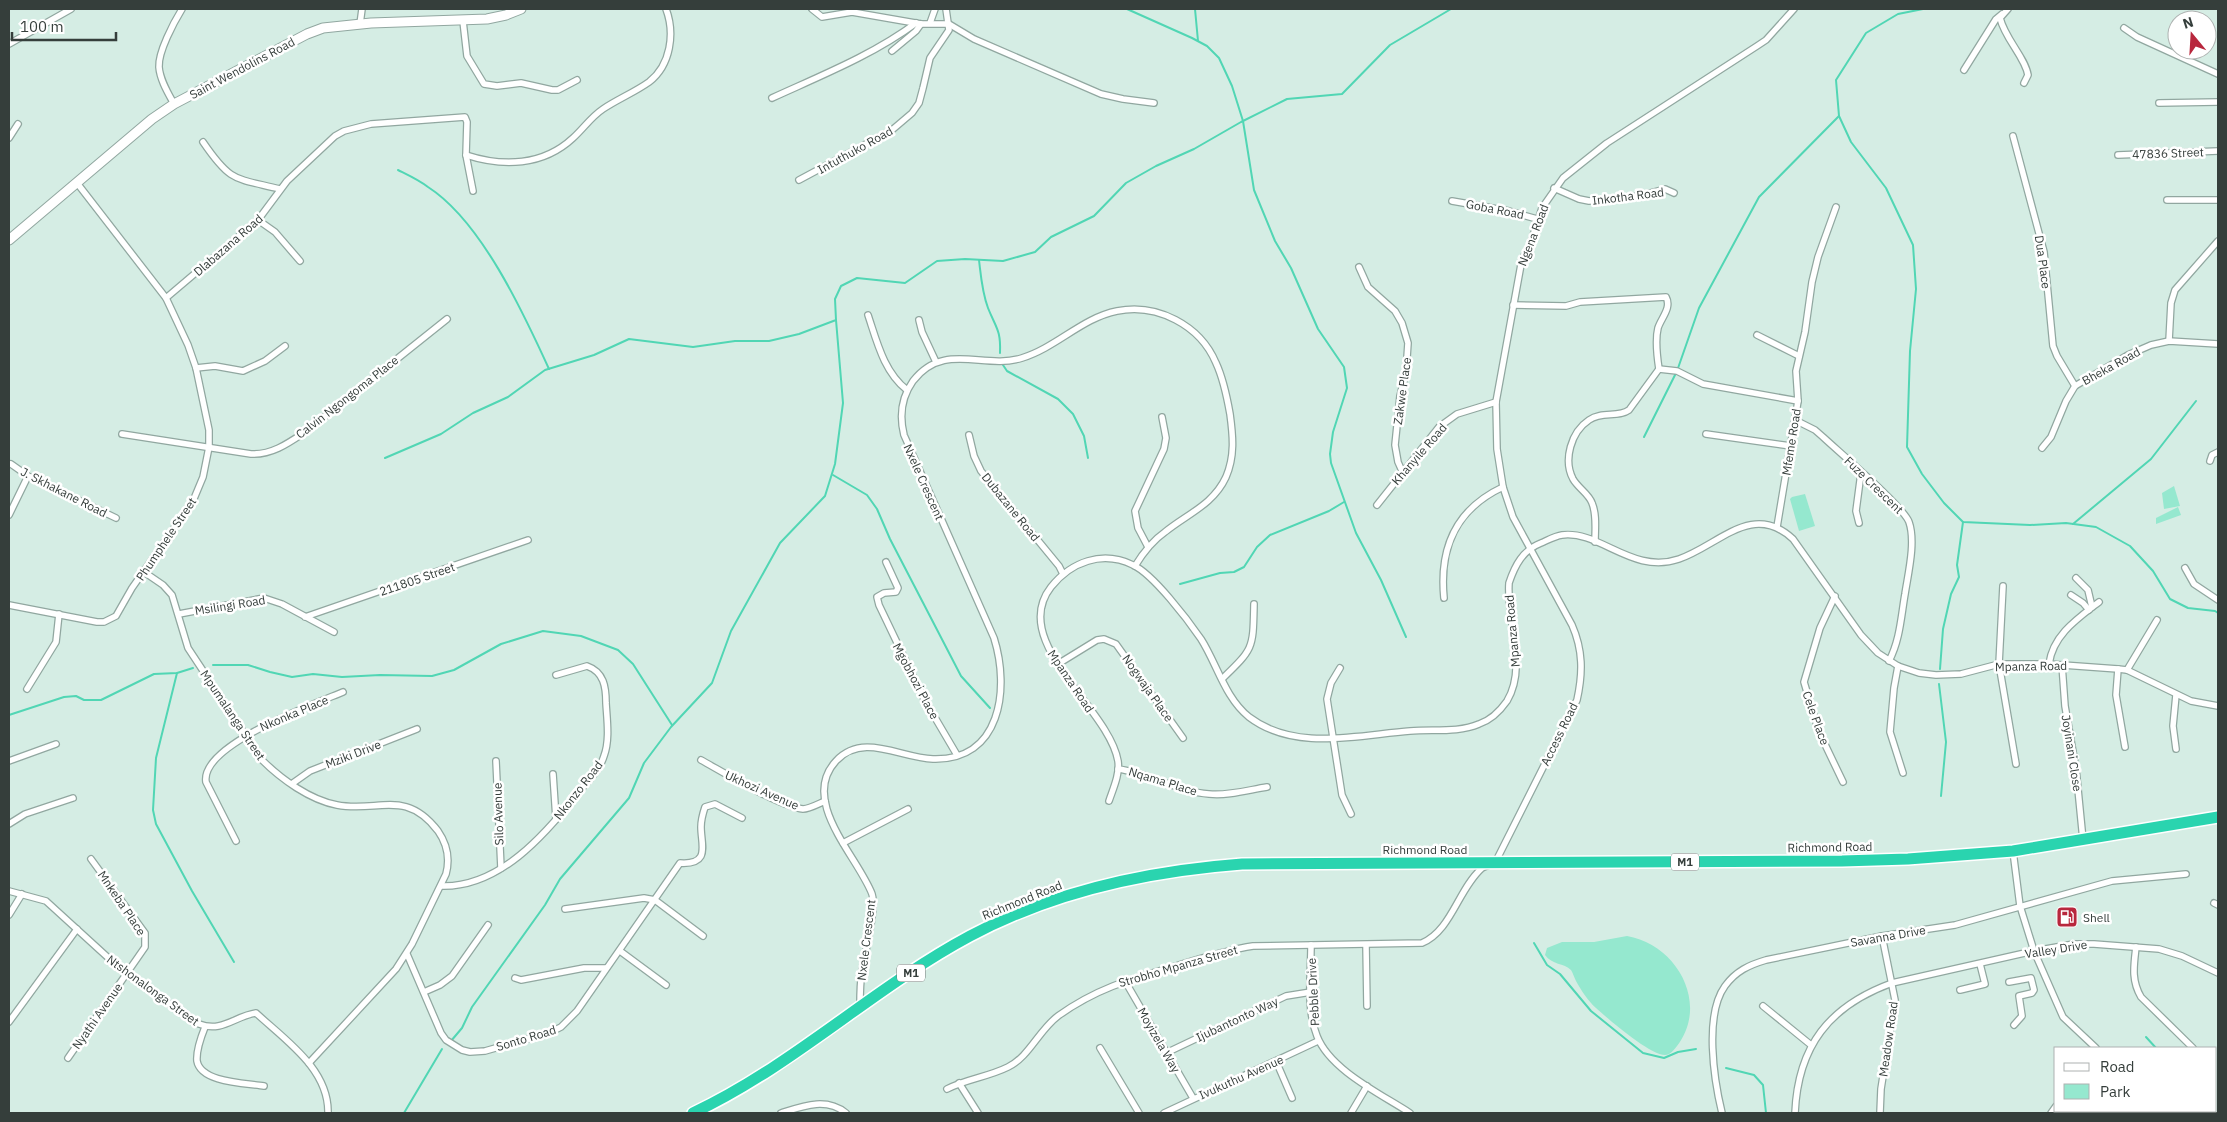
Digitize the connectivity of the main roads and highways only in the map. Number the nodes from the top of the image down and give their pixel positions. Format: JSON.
{"nodes":[{"id":1,"x":2218,"y":817,"type":"edge"},
{"id":2,"x":693,"y":1113,"type":"edge"}],
"edges":[{"from":1,"to":2,"type":"highway","name":"Richmond Road","number":"M1"}]}
